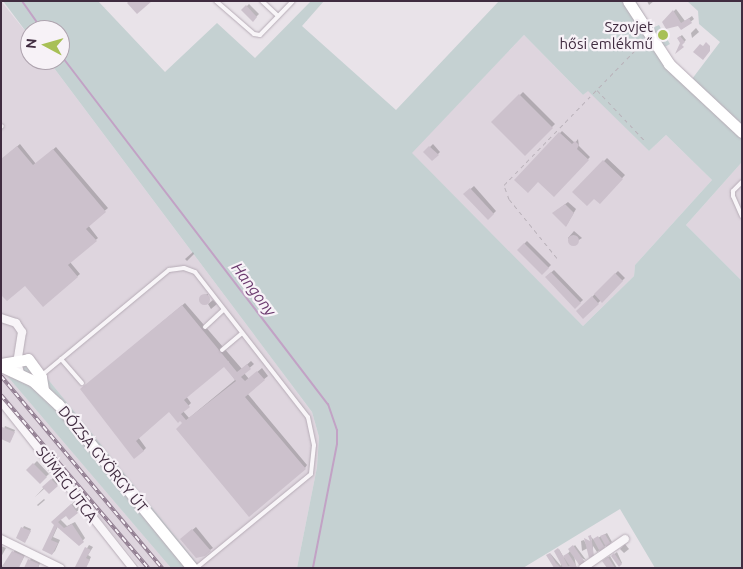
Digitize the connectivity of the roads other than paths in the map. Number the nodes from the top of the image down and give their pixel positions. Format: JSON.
{"nodes":[{"id":1,"x":216,"y":1,"type":"edge"},
{"id":2,"x":262,"y":1,"type":"edge"},
{"id":3,"x":293,"y":1,"type":"edge"},
{"id":4,"x":628,"y":1,"type":"edge"},
{"id":5,"x":278,"y":16,"type":"junction"},
{"id":6,"x":742,"y":132,"type":"edge"},
{"id":7,"x":742,"y":182,"type":"edge"},
{"id":8,"x":742,"y":216,"type":"edge"},
{"id":9,"x":223,"y":310,"type":"junction"},
{"id":10,"x":1,"y":318,"type":"edge"},
{"id":11,"x":205,"y":327,"type":"dead end"},
{"id":12,"x":242,"y":333,"type":"junction"},
{"id":13,"x":222,"y":350,"type":"dead end"},
{"id":14,"x":23,"y":359,"type":"junction"},
{"id":15,"x":61,"y":359,"type":"junction"},
{"id":16,"x":1,"y":365,"type":"edge"},
{"id":17,"x":20,"y":373,"type":"junction"},
{"id":18,"x":42,"y":383,"type":"junction"},
{"id":19,"x":82,"y":383,"type":"dead end"},
{"id":20,"x":1,"y":401,"type":"edge"},
{"id":21,"x":625,"y":539,"type":"dead end"},
{"id":22,"x":1,"y":540,"type":"edge"},
{"id":23,"x":60,"y":568,"type":"edge"},
{"id":24,"x":133,"y":568,"type":"edge"},
{"id":25,"x":192,"y":568,"type":"edge"},
{"id":26,"x":196,"y":568,"type":"edge"},
{"id":27,"x":583,"y":568,"type":"edge"}],
"edges":[{"from":1,"to":5,"type":"lane"},
{"from":2,"to":5,"type":"lane"},
{"from":3,"to":5,"type":"lane"},
{"from":4,"to":6,"type":"main road"},
{"from":7,"to":8,"type":"lane"},
{"from":9,"to":11,"type":"lane"},
{"from":9,"to":12,"type":"lane"},
{"from":9,"to":15,"type":"lane"},
{"from":10,"to":14,"type":"street"},
{"from":12,"to":13,"type":"lane"},
{"from":12,"to":26,"type":"lane"},
{"from":14,"to":16,"type":"main road"},
{"from":14,"to":17,"type":"street"},
{"from":14,"to":18,"type":"main road"},
{"from":15,"to":18,"type":"lane"},
{"from":15,"to":19,"type":"lane"},
{"from":16,"to":17,"type":"main road","name":"DÓZSA GYÖRGY ÚT"},
{"from":17,"to":18,"type":"main road","name":"DÓZSA GYÖRGY ÚT"},
{"from":18,"to":25,"type":"main road","name":"DÓZSA GYÖRGY ÚT"},
{"from":20,"to":24,"type":"street","name":"SÜMEG UTCA"},
{"from":21,"to":27,"type":"street"},
{"from":22,"to":23,"type":"street"}]}
